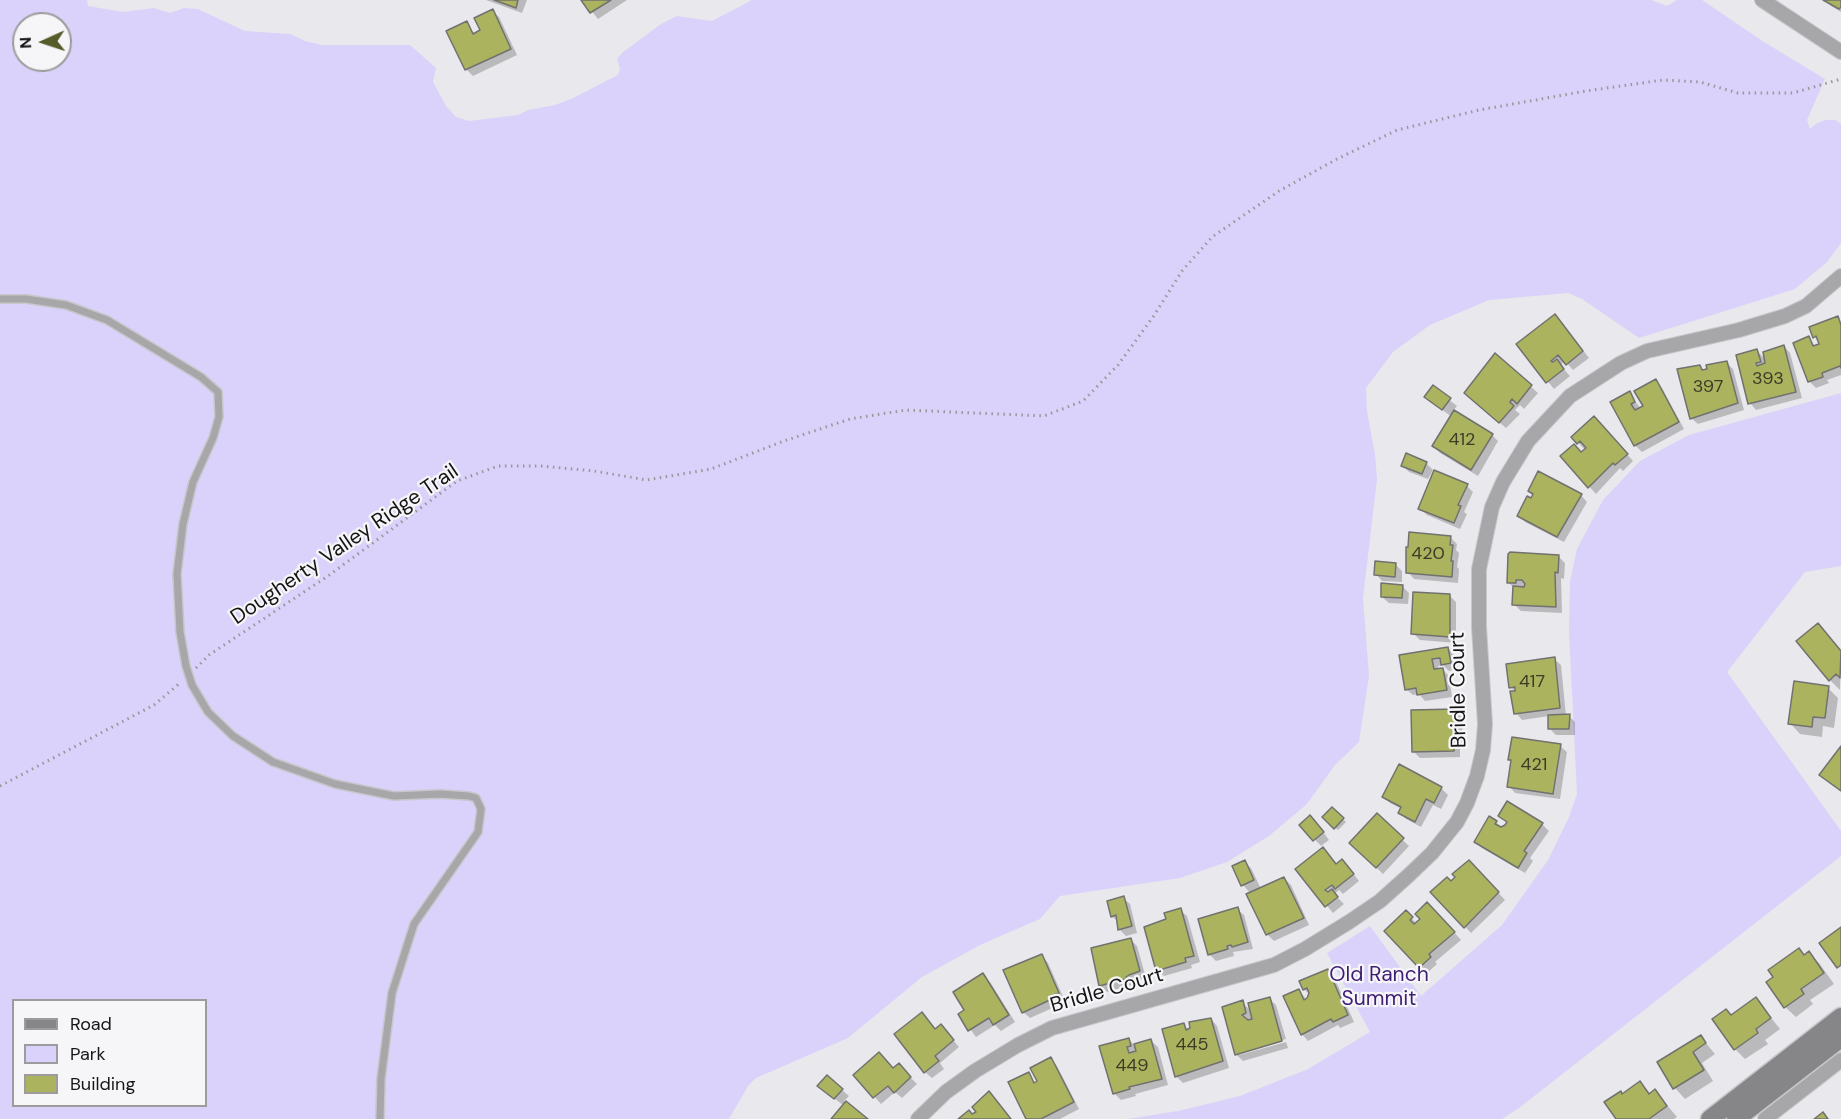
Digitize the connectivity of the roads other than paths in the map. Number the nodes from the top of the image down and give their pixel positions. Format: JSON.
{"nodes":[{"id":1,"x":1762,"y":0,"type":"edge"},
{"id":2,"x":1841,"y":52,"type":"edge"},
{"id":3,"x":1841,"y":276,"type":"edge"},
{"id":4,"x":0,"y":298,"type":"edge"},
{"id":5,"x":1841,"y":1017,"type":"edge"},
{"id":6,"x":1835,"y":1051,"type":"edge"},
{"id":7,"x":380,"y":1119,"type":"edge"},
{"id":8,"x":918,"y":1119,"type":"edge"},
{"id":9,"x":1710,"y":1119,"type":"edge"},
{"id":10,"x":1736,"y":1119,"type":"edge"},
{"id":11,"x":1765,"y":1119,"type":"edge"}],
"edges":[{"from":1,"to":2,"type":"street"},
{"from":3,"to":8,"type":"street","name":"Bridle Court"},
{"from":4,"to":7,"type":"lane"},
{"from":5,"to":6,"type":"main road"},
{"from":6,"to":9,"type":"main road"},
{"from":6,"to":10,"type":"main road"},
{"from":6,"to":11,"type":"street"}]}
